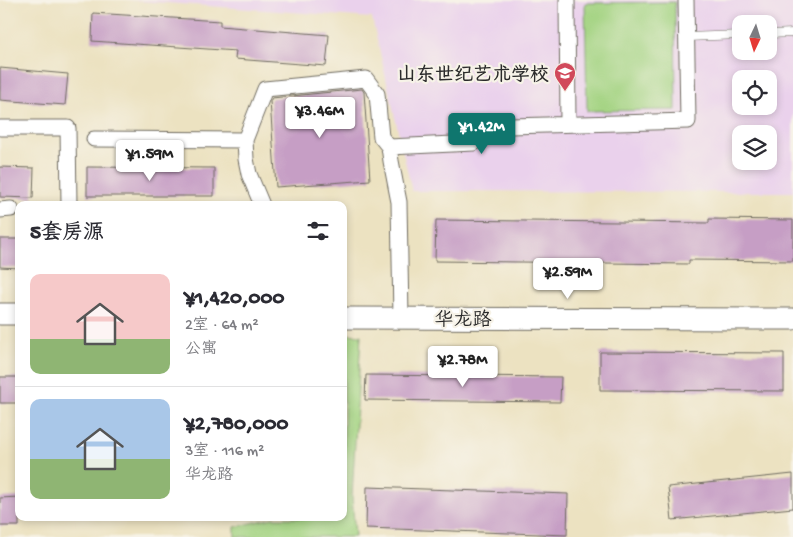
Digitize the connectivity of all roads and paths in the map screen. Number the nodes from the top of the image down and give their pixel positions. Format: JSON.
{"nodes":[{"id":1,"x":567,"y":0,"type":"edge"},
{"id":2,"x":686,"y":0,"type":"edge"},
{"id":3,"x":778,"y":34,"type":"edge"},
{"id":4,"x":793,"y":34,"type":"edge"},
{"id":5,"x":732,"y":35,"type":"edge"},
{"id":6,"x":686,"y":37,"type":"junction"},
{"id":7,"x":568,"y":124,"type":"junction"},
{"id":8,"x":0,"y":128,"type":"edge"},
{"id":9,"x":94,"y":139,"type":"dead end"},
{"id":10,"x":245,"y":140,"type":"junction"},
{"id":11,"x":389,"y":147,"type":"junction"},
{"id":12,"x":69,"y":201,"type":"edge"},
{"id":13,"x":260,"y":201,"type":"edge"},
{"id":14,"x":0,"y":314,"type":"edge"},
{"id":15,"x":15,"y":314,"type":"edge"},
{"id":16,"x":347,"y":318,"type":"edge"},
{"id":17,"x":401,"y":318,"type":"junction"},
{"id":18,"x":793,"y":319,"type":"edge"}],
"edges":[{"from":1,"to":7,"type":"street"},
{"from":2,"to":6,"type":"street"},
{"from":3,"to":4,"type":"lane"},
{"from":5,"to":6,"type":"lane"},
{"from":6,"to":7,"type":"street"},
{"from":7,"to":11,"type":"street"},
{"from":8,"to":12,"type":"street"},
{"from":9,"to":10,"type":"street"},
{"from":10,"to":11,"type":"street"},
{"from":10,"to":13,"type":"street"},
{"from":11,"to":17,"type":"street"},
{"from":14,"to":15,"type":"main road"},
{"from":16,"to":17,"type":"main road","name":"华龙路"},
{"from":17,"to":18,"type":"main road","name":"华龙路"}]}
